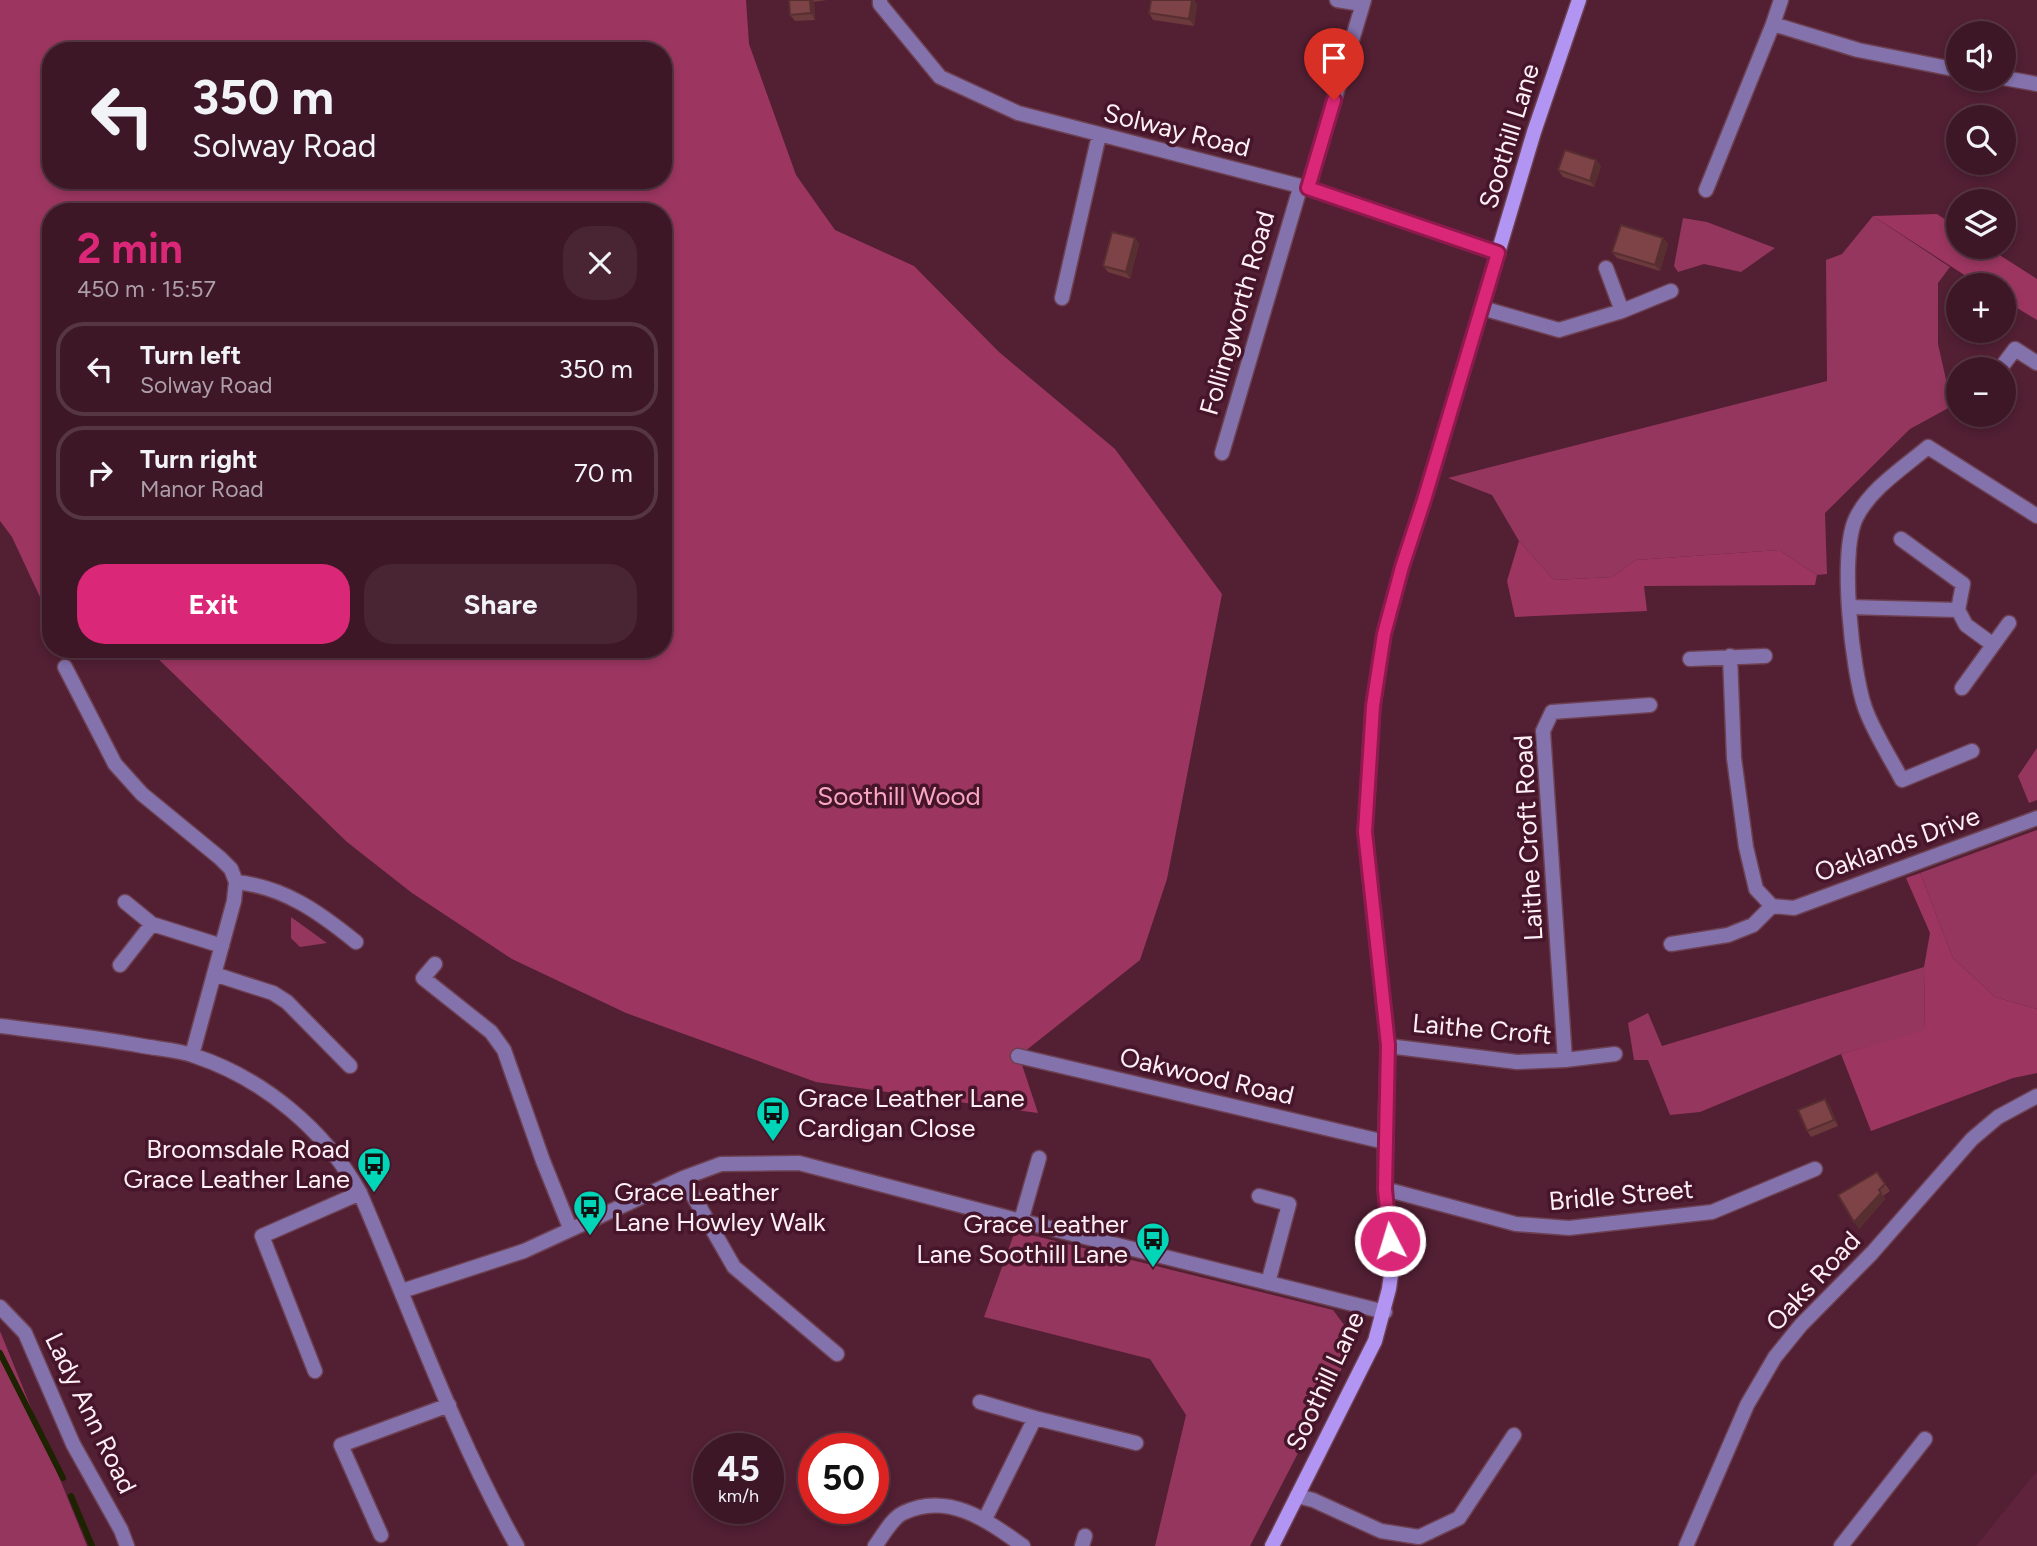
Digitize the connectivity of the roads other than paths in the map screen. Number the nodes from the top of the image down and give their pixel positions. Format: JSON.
{"nodes":[{"id":1,"x":880,"y":0,"type":"edge"},
{"id":2,"x":1337,"y":0,"type":"edge"},
{"id":3,"x":1579,"y":0,"type":"edge"},
{"id":4,"x":1781,"y":0,"type":"edge"},
{"id":5,"x":1363,"y":2,"type":"edge"},
{"id":6,"x":1773,"y":24,"type":"junction"},
{"id":7,"x":1946,"y":68,"type":"edge"},
{"id":8,"x":2016,"y":80,"type":"edge"},
{"id":9,"x":2037,"y":83,"type":"edge"},
{"id":10,"x":1099,"y":135,"type":"junction"},
{"id":11,"x":1304,"y":188,"type":"junction"},
{"id":12,"x":1706,"y":190,"type":"dead end"},
{"id":13,"x":1498,"y":253,"type":"junction"},
{"id":14,"x":1606,"y":268,"type":"dead end"},
{"id":15,"x":1671,"y":291,"type":"dead end"},
{"id":16,"x":1062,"y":298,"type":"dead end"},
{"id":17,"x":1482,"y":308,"type":"junction"},
{"id":18,"x":1622,"y":311,"type":"junction"},
{"id":19,"x":2009,"y":357,"type":"edge"},
{"id":20,"x":2037,"y":363,"type":"edge"},
{"id":21,"x":1222,"y":453,"type":"dead end"},
{"id":22,"x":2037,"y":516,"type":"edge"},
{"id":23,"x":1901,"y":539,"type":"dead end"},
{"id":24,"x":1849,"y":607,"type":"junction"},
{"id":25,"x":1958,"y":610,"type":"junction"},
{"id":26,"x":2009,"y":623,"type":"dead end"},
{"id":27,"x":1992,"y":644,"type":"junction"},
{"id":28,"x":1730,"y":656,"type":"junction"},
{"id":29,"x":1765,"y":656,"type":"dead end"},
{"id":30,"x":1690,"y":659,"type":"dead end"},
{"id":31,"x":65,"y":667,"type":"dead end"},
{"id":32,"x":1962,"y":688,"type":"dead end"},
{"id":33,"x":1650,"y":705,"type":"dead end"},
{"id":34,"x":1972,"y":751,"type":"dead end"},
{"id":35,"x":2037,"y":818,"type":"edge"},
{"id":36,"x":236,"y":882,"type":"junction"},
{"id":37,"x":125,"y":902,"type":"dead end"},
{"id":38,"x":1772,"y":906,"type":"junction"},
{"id":39,"x":152,"y":924,"type":"junction"},
{"id":40,"x":356,"y":942,"type":"dead end"},
{"id":41,"x":1671,"y":944,"type":"dead end"},
{"id":42,"x":222,"y":946,"type":"junction"},
{"id":43,"x":435,"y":964,"type":"dead end"},
{"id":44,"x":120,"y":965,"type":"dead end"},
{"id":45,"x":214,"y":974,"type":"junction"},
{"id":46,"x":0,"y":1026,"type":"edge"},
{"id":47,"x":1388,"y":1045,"type":"junction"},
{"id":48,"x":1615,"y":1054,"type":"dead end"},
{"id":49,"x":192,"y":1055,"type":"junction"},
{"id":50,"x":1018,"y":1056,"type":"dead end"},
{"id":51,"x":1565,"y":1060,"type":"junction"},
{"id":52,"x":350,"y":1066,"type":"dead end"},
{"id":53,"x":2037,"y":1096,"type":"edge"},
{"id":54,"x":1385,"y":1142,"type":"junction"},
{"id":55,"x":1039,"y":1158,"type":"dead end"},
{"id":56,"x":1815,"y":1169,"type":"dead end"},
{"id":57,"x":683,"y":1178,"type":"junction"},
{"id":58,"x":1385,"y":1189,"type":"junction"},
{"id":59,"x":360,"y":1193,"type":"junction"},
{"id":60,"x":1259,"y":1196,"type":"dead end"},
{"id":61,"x":1021,"y":1221,"type":"junction"},
{"id":62,"x":570,"y":1228,"type":"junction"},
{"id":63,"x":1268,"y":1283,"type":"junction"},
{"id":64,"x":402,"y":1291,"type":"junction"},
{"id":65,"x":0,"y":1307,"type":"edge"},
{"id":66,"x":1385,"y":1312,"type":"junction"},
{"id":67,"x":837,"y":1354,"type":"dead end"},
{"id":68,"x":315,"y":1371,"type":"dead end"},
{"id":69,"x":980,"y":1402,"type":"dead end"},
{"id":70,"x":449,"y":1405,"type":"junction"},
{"id":71,"x":1035,"y":1418,"type":"junction"},
{"id":72,"x":1514,"y":1435,"type":"dead end"},
{"id":73,"x":1925,"y":1439,"type":"dead end"},
{"id":74,"x":1136,"y":1443,"type":"dead end"},
{"id":75,"x":1297,"y":1496,"type":"junction"},
{"id":76,"x":985,"y":1519,"type":"junction"},
{"id":77,"x":381,"y":1535,"type":"dead end"},
{"id":78,"x":127,"y":1546,"type":"edge"},
{"id":79,"x":517,"y":1546,"type":"edge"},
{"id":80,"x":875,"y":1546,"type":"edge"},
{"id":81,"x":1023,"y":1546,"type":"edge"},
{"id":82,"x":1272,"y":1546,"type":"edge"},
{"id":83,"x":1686,"y":1546,"type":"edge"},
{"id":84,"x":1841,"y":1546,"type":"edge"}],
"edges":[{"from":1,"to":10,"type":"street","name":"Solway Road"},
{"from":2,"to":5,"type":"street"},
{"from":3,"to":13,"type":"main road","name":"Soothill Lane"},
{"from":4,"to":6,"type":"street"},
{"from":5,"to":11,"type":"street","name":"Follingworth Road"},
{"from":6,"to":7,"type":"street"},
{"from":6,"to":12,"type":"street"},
{"from":8,"to":9,"type":"street"},
{"from":10,"to":11,"type":"street","name":"Solway Road"},
{"from":10,"to":16,"type":"street"},
{"from":11,"to":13,"type":"street","name":"Solway Road"},
{"from":11,"to":21,"type":"street","name":"Follingworth Road"},
{"from":13,"to":17,"type":"main road","name":"Soothill Lane"},
{"from":14,"to":18,"type":"street"},
{"from":15,"to":18,"type":"street"},
{"from":17,"to":18,"type":"street"},
{"from":17,"to":47,"type":"main road","name":"Soothill Lane"},
{"from":19,"to":20,"type":"street"},
{"from":22,"to":24,"type":"street"},
{"from":23,"to":25,"type":"street"},
{"from":24,"to":25,"type":"street"},
{"from":24,"to":34,"type":"street"},
{"from":25,"to":27,"type":"street"},
{"from":26,"to":27,"type":"street"},
{"from":27,"to":32,"type":"street"},
{"from":28,"to":29,"type":"street"},
{"from":28,"to":30,"type":"street"},
{"from":28,"to":38,"type":"street"},
{"from":31,"to":36,"type":"street"},
{"from":33,"to":51,"type":"street","name":"Laithe Croft Road"},
{"from":35,"to":38,"type":"street","name":"Oaklands Drive"},
{"from":36,"to":40,"type":"street"},
{"from":36,"to":42,"type":"street"},
{"from":37,"to":39,"type":"street"},
{"from":38,"to":41,"type":"street"},
{"from":39,"to":42,"type":"street"},
{"from":39,"to":44,"type":"street"},
{"from":42,"to":45,"type":"street"},
{"from":43,"to":62,"type":"street"},
{"from":45,"to":49,"type":"street"},
{"from":45,"to":52,"type":"street"},
{"from":46,"to":49,"type":"street"},
{"from":47,"to":51,"type":"street","name":"Laithe Croft"},
{"from":47,"to":54,"type":"main road","name":"Soothill Lane"},
{"from":48,"to":51,"type":"street","name":"Laithe Croft"},
{"from":49,"to":59,"type":"street"},
{"from":50,"to":54,"type":"street","name":"Oakwood Road"},
{"from":53,"to":83,"type":"street","name":"Oaks Road"},
{"from":54,"to":58,"type":"main road","name":"Soothill Lane"},
{"from":55,"to":61,"type":"street"},
{"from":56,"to":58,"type":"street","name":"Bridle Street"},
{"from":57,"to":61,"type":"street"},
{"from":57,"to":62,"type":"street"},
{"from":57,"to":67,"type":"street"},
{"from":58,"to":66,"type":"main road","name":"Soothill Lane"},
{"from":59,"to":64,"type":"street"},
{"from":59,"to":68,"type":"street"},
{"from":60,"to":63,"type":"street"},
{"from":61,"to":63,"type":"street"},
{"from":62,"to":64,"type":"street"},
{"from":63,"to":66,"type":"street"},
{"from":64,"to":70,"type":"street"},
{"from":65,"to":78,"type":"street","name":"Lady Ann Road"},
{"from":66,"to":75,"type":"main road","name":"Soothill Lane"},
{"from":69,"to":71,"type":"street"},
{"from":70,"to":77,"type":"street"},
{"from":70,"to":79,"type":"street"},
{"from":71,"to":74,"type":"street"},
{"from":71,"to":76,"type":"street"},
{"from":72,"to":75,"type":"street"},
{"from":73,"to":84,"type":"street"},
{"from":75,"to":82,"type":"main road","name":"Soothill Lane"},
{"from":76,"to":80,"type":"street"},
{"from":76,"to":81,"type":"street"}]}
